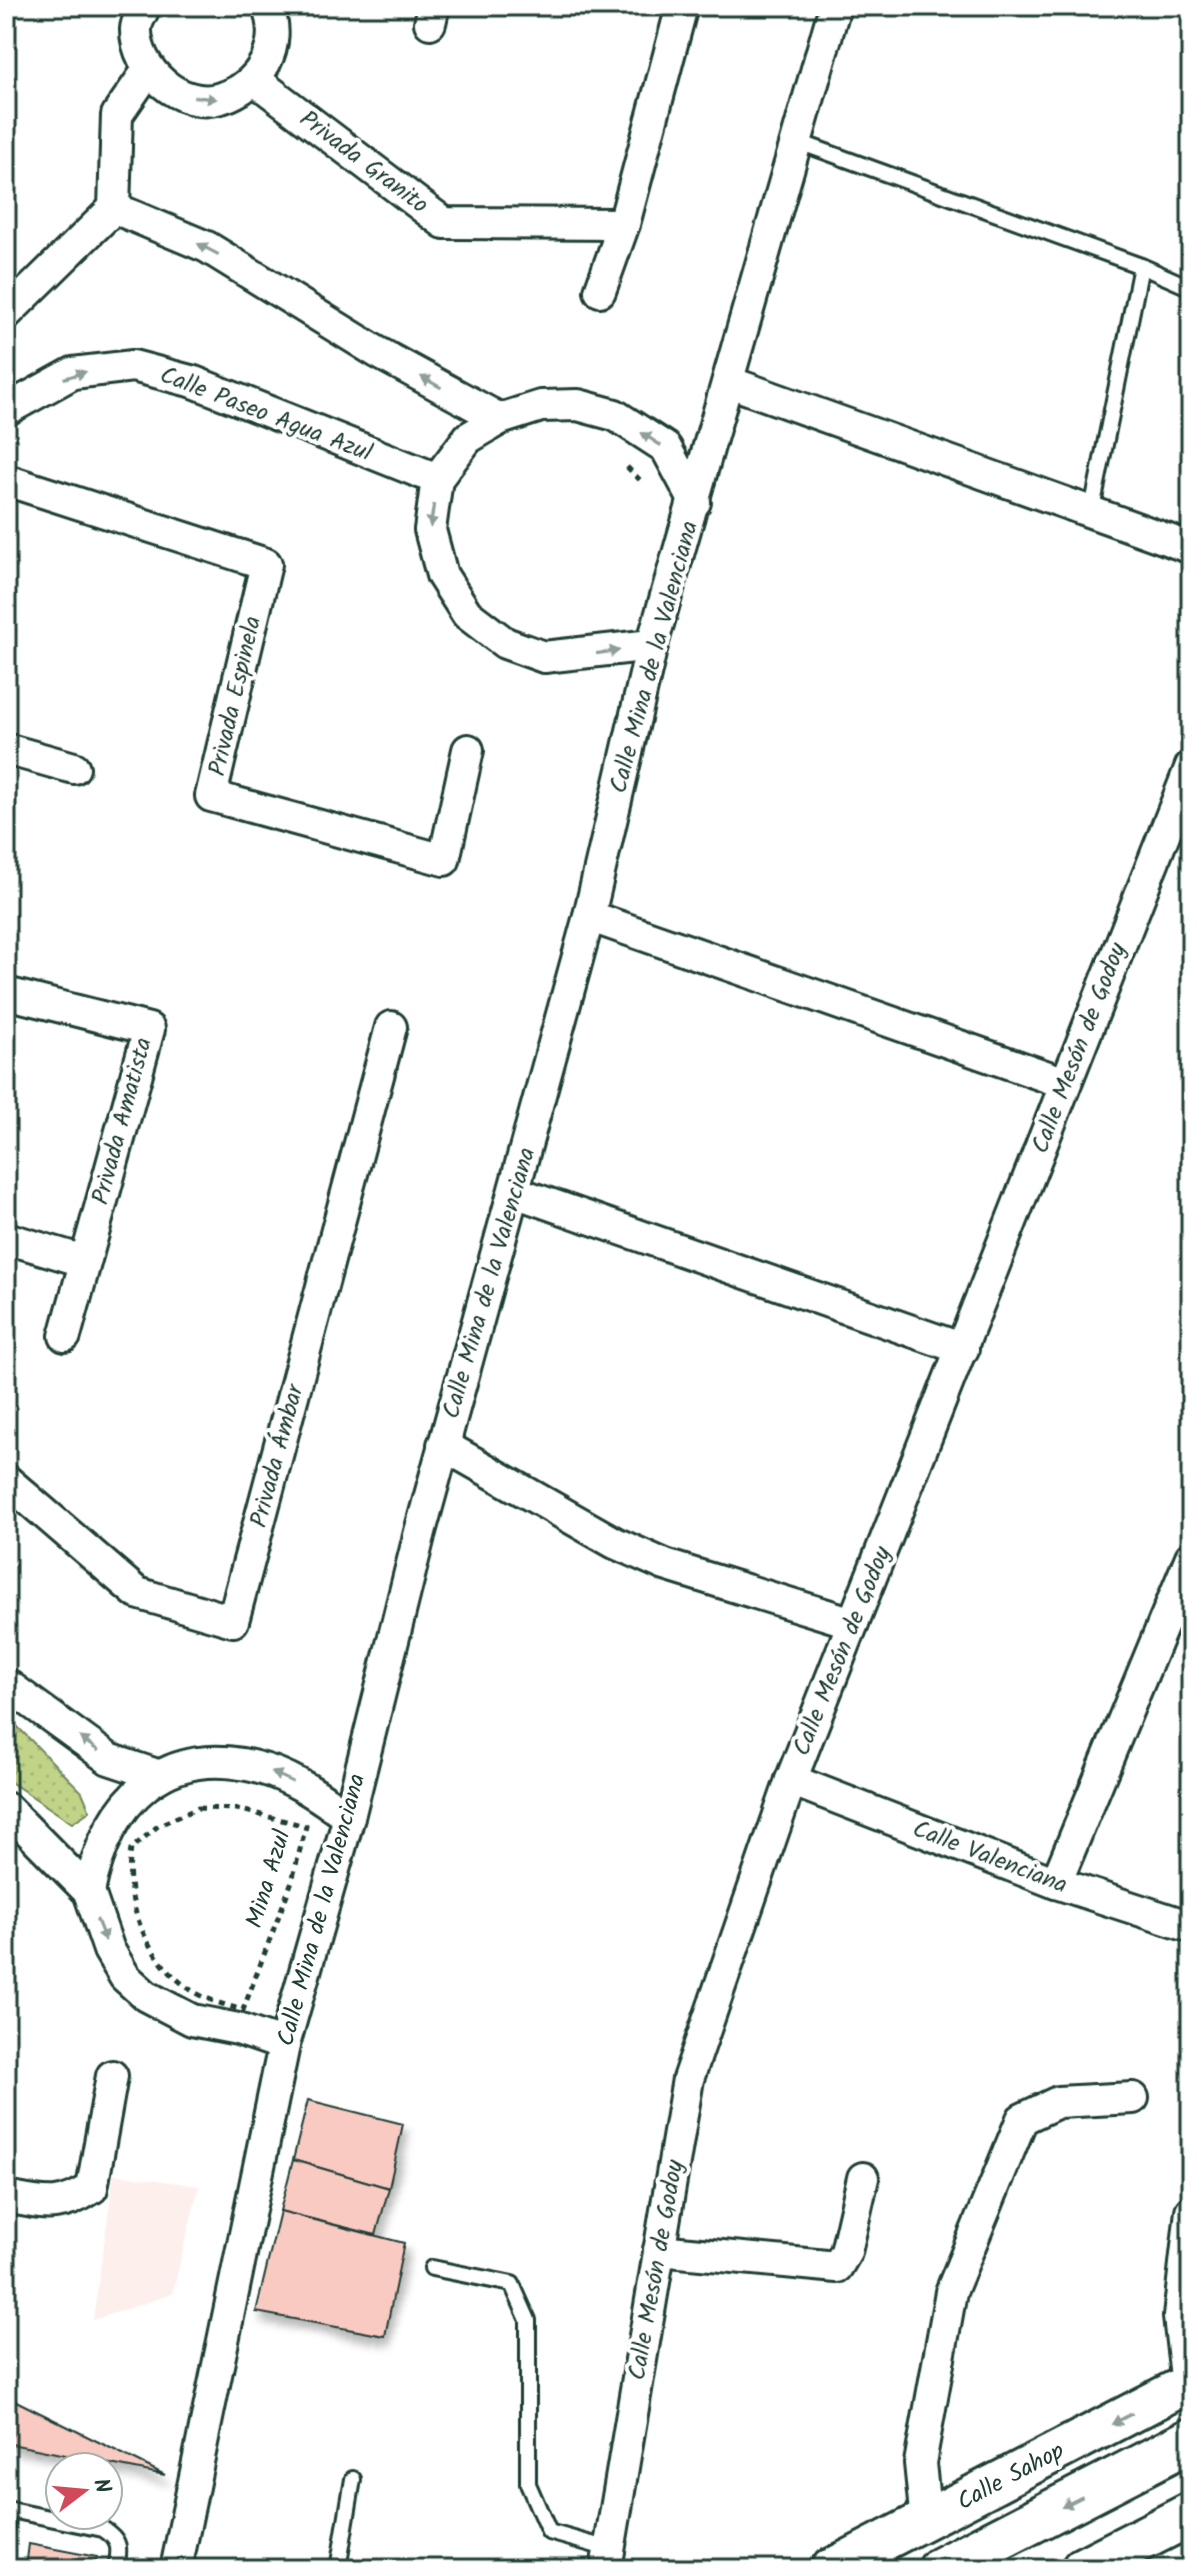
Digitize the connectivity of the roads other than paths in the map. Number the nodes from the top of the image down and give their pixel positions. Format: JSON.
{"nodes":[{"id":1,"x":145,"y":6,"type":"edge"},
{"id":2,"x":267,"y":6,"type":"edge"},
{"id":3,"x":682,"y":6,"type":"edge"},
{"id":4,"x":835,"y":6,"type":"edge"},
{"id":5,"x":148,"y":70,"type":"junction"},
{"id":6,"x":255,"y":80,"type":"junction"},
{"id":7,"x":796,"y":141,"type":"junction"},
{"id":8,"x":114,"y":208,"type":"junction"},
{"id":9,"x":624,"y":224,"type":"junction"},
{"id":10,"x":1141,"y":266,"type":"junction"},
{"id":11,"x":1191,"y":288,"type":"edge"},
{"id":12,"x":600,"y":291,"type":"dead end"},
{"id":13,"x":6,"y":314,"type":"edge"},
{"id":14,"x":729,"y":382,"type":"junction"},
{"id":15,"x":6,"y":410,"type":"edge"},
{"id":16,"x":500,"y":419,"type":"junction"},
{"id":17,"x":437,"y":479,"type":"junction"},
{"id":18,"x":6,"y":480,"type":"edge"},
{"id":19,"x":695,"y":502,"type":"junction"},
{"id":20,"x":1091,"y":514,"type":"junction"},
{"id":21,"x":1191,"y":548,"type":"edge"},
{"id":22,"x":652,"y":645,"type":"junction"},
{"id":23,"x":6,"y":749,"type":"edge"},
{"id":24,"x":468,"y":750,"type":"dead end"},
{"id":25,"x":1191,"y":766,"type":"edge"},
{"id":26,"x":74,"y":768,"type":"dead end"},
{"id":27,"x":589,"y":916,"type":"junction"},
{"id":28,"x":6,"y":993,"type":"edge"},
{"id":29,"x":391,"y":1027,"type":"dead end"},
{"id":30,"x":1065,"y":1083,"type":"junction"},
{"id":31,"x":515,"y":1192,"type":"junction"},
{"id":32,"x":6,"y":1238,"type":"edge"},
{"id":33,"x":84,"y":1261,"type":"junction"},
{"id":34,"x":65,"y":1336,"type":"dead end"},
{"id":35,"x":963,"y":1349,"type":"junction"},
{"id":36,"x":443,"y":1445,"type":"junction"},
{"id":37,"x":6,"y":1480,"type":"edge"},
{"id":38,"x":1191,"y":1557,"type":"edge"},
{"id":39,"x":853,"y":1623,"type":"junction"},
{"id":40,"x":6,"y":1684,"type":"edge"},
{"id":41,"x":160,"y":1776,"type":"junction"},
{"id":42,"x":791,"y":1780,"type":"junction"},
{"id":43,"x":6,"y":1808,"type":"edge"},
{"id":44,"x":349,"y":1817,"type":"junction"},
{"id":45,"x":1056,"y":1883,"type":"junction"},
{"id":46,"x":89,"y":1892,"type":"junction"},
{"id":47,"x":1191,"y":1927,"type":"edge"},
{"id":48,"x":284,"y":2045,"type":"junction"},
{"id":49,"x":112,"y":2076,"type":"dead end"},
{"id":50,"x":1133,"y":2098,"type":"dead end"},
{"id":51,"x":863,"y":2178,"type":"dead end"},
{"id":52,"x":6,"y":2197,"type":"edge"},
{"id":53,"x":1191,"y":2211,"type":"edge"},
{"id":54,"x":659,"y":2250,"type":"junction"},
{"id":55,"x":432,"y":2268,"type":"dead end"},
{"id":56,"x":1189,"y":2384,"type":"edge"},
{"id":57,"x":1191,"y":2440,"type":"edge"},
{"id":58,"x":353,"y":2479,"type":"dead end"},
{"id":59,"x":8,"y":2509,"type":"edge"},
{"id":60,"x":1191,"y":2514,"type":"edge"},
{"id":61,"x":926,"y":2522,"type":"junction"},
{"id":62,"x":6,"y":2528,"type":"edge"},
{"id":63,"x":607,"y":2559,"type":"edge"},
{"id":64,"x":116,"y":2569,"type":"edge"},
{"id":65,"x":176,"y":2569,"type":"edge"},
{"id":66,"x":338,"y":2569,"type":"edge"},
{"id":67,"x":830,"y":2569,"type":"edge"},
{"id":68,"x":940,"y":2569,"type":"edge"},
{"id":69,"x":1083,"y":2569,"type":"edge"}],
"edges":[{"from":1,"to":5,"type":"street"},
{"from":2,"to":6,"type":"street"},
{"from":3,"to":9,"type":"street"},
{"from":4,"to":7,"type":"street","name":"Calle Mina de la Valenciana"},
{"from":5,"to":6,"type":"street","one_way":true},
{"from":5,"to":8,"type":"street"},
{"from":6,"to":9,"type":"street","name":"Privada Granito"},
{"from":7,"to":10,"type":"lane"},
{"from":7,"to":14,"type":"street","name":"Calle Mina de la Valenciana"},
{"from":8,"to":13,"type":"street"},
{"from":16,"to":8,"type":"street","one_way":true},
{"from":9,"to":12,"type":"street"},
{"from":10,"to":11,"type":"lane"},
{"from":10,"to":20,"type":"lane"},
{"from":14,"to":19,"type":"street","name":"Calle Mina de la Valenciana"},
{"from":14,"to":20,"type":"street"},
{"from":15,"to":17,"type":"street","name":"Calle Paseo Agua Azul","one_way":true},
{"from":16,"to":17,"type":"street"},
{"from":19,"to":16,"type":"street","one_way":true},
{"from":17,"to":22,"type":"street","one_way":true},
{"from":18,"to":24,"type":"street","name":"Privada Espinela"},
{"from":19,"to":22,"type":"street","name":"Calle Mina de la Valenciana"},
{"from":20,"to":21,"type":"street"},
{"from":22,"to":27,"type":"street","name":"Calle Mina de la Valenciana"},
{"from":23,"to":26,"type":"street"},
{"from":25,"to":30,"type":"street","name":"Calle Mesón de Godoy"},
{"from":27,"to":30,"type":"street"},
{"from":27,"to":31,"type":"street","name":"Calle Mina de la Valenciana"},
{"from":28,"to":33,"type":"street","name":"Privada Amatista"},
{"from":29,"to":37,"type":"street","name":"Privada Ámbar"},
{"from":30,"to":35,"type":"street","name":"Calle Mesón de Godoy"},
{"from":31,"to":35,"type":"street"},
{"from":31,"to":36,"type":"street","name":"Calle Mina de la Valenciana"},
{"from":32,"to":33,"type":"street"},
{"from":33,"to":34,"type":"street","name":"Privada Amatista"},
{"from":35,"to":39,"type":"street","name":"Calle Mesón de Godoy"},
{"from":36,"to":39,"type":"street"},
{"from":36,"to":44,"type":"street","name":"Calle Mina de la Valenciana"},
{"from":38,"to":45,"type":"street"},
{"from":39,"to":42,"type":"street","name":"Calle Mesón de Godoy"},
{"from":41,"to":40,"type":"street","one_way":true},
{"from":44,"to":41,"type":"street","one_way":true},
{"from":41,"to":46,"type":"street"},
{"from":42,"to":45,"type":"street","name":"Calle Valenciana"},
{"from":42,"to":54,"type":"street","name":"Calle Mesón de Godoy"},
{"from":43,"to":46,"type":"street"},
{"from":44,"to":48,"type":"street","name":"Calle Mina de la Valenciana"},
{"from":45,"to":47,"type":"street","name":"Calle Valenciana"},
{"from":46,"to":48,"type":"street","one_way":true},
{"from":48,"to":65,"type":"street","name":"Calle Mina de la Valenciana"},
{"from":49,"to":52,"type":"street"},
{"from":50,"to":61,"type":"street"},
{"from":51,"to":54,"type":"street"},
{"from":53,"to":56,"type":"street"},
{"from":54,"to":63,"type":"street","name":"Calle Mesón de Godoy"},
{"from":55,"to":63,"type":"lane"},
{"from":56,"to":61,"type":"street","name":"Calle Sahop","one_way":true},
{"from":57,"to":68,"type":"main road","name":"Calle Sahop","one_way":true},
{"from":58,"to":66,"type":"lane"},
{"from":59,"to":62,"type":"lane"},
{"from":59,"to":64,"type":"lane"},
{"from":60,"to":69,"type":"main road"},
{"from":61,"to":67,"type":"street","name":"Calle Sahop"}]}
